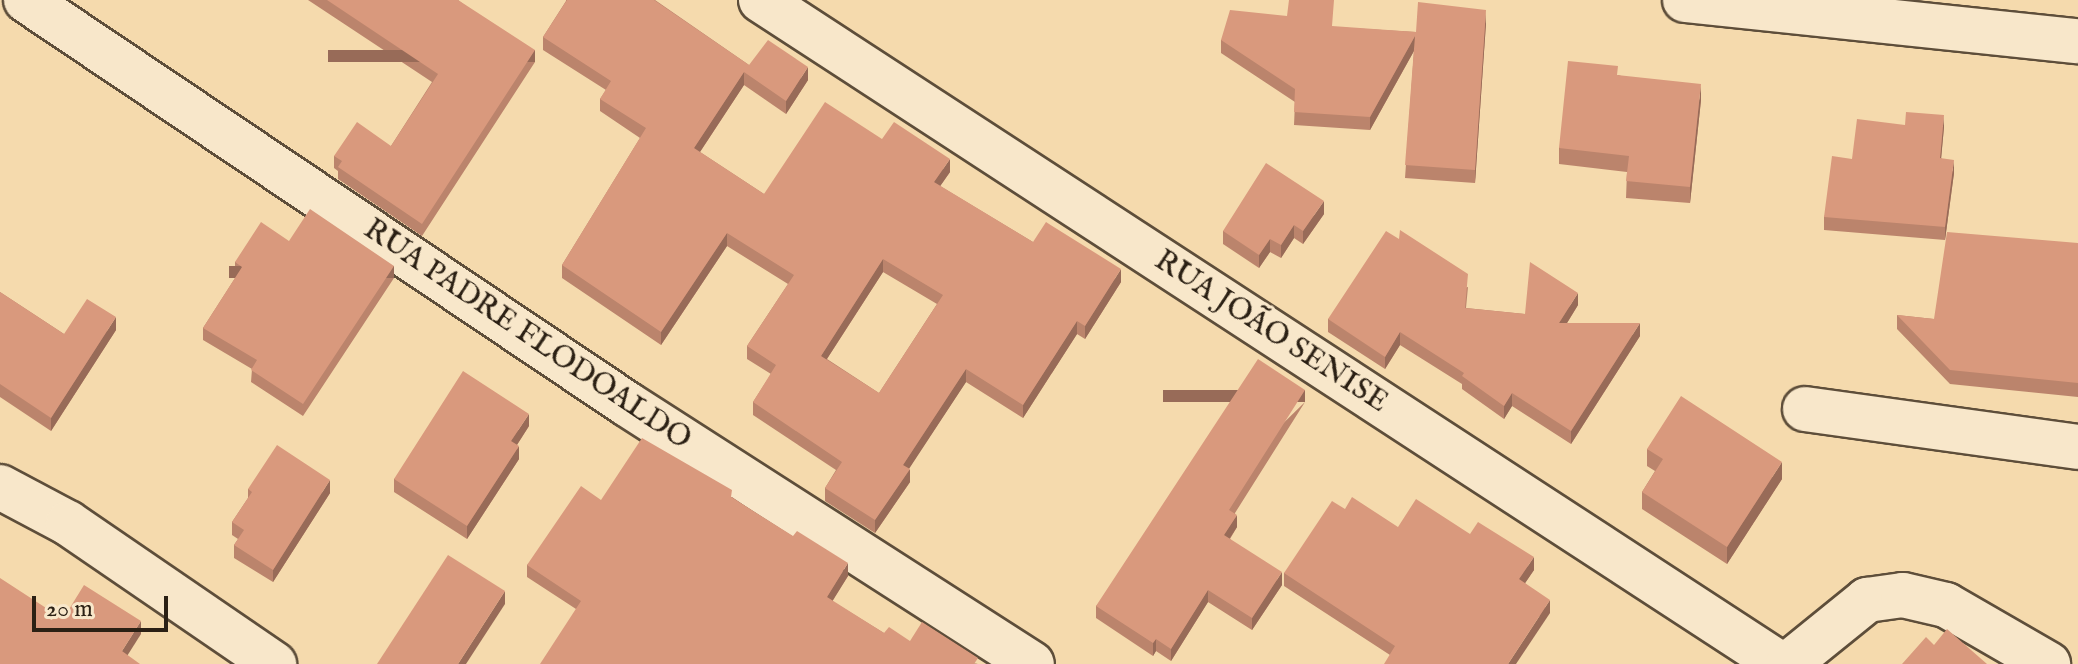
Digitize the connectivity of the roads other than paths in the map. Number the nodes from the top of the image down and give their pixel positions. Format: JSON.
{"nodes":[{"id":1,"x":26,"y":0,"type":"edge"},
{"id":2,"x":761,"y":0,"type":"edge"},
{"id":3,"x":1685,"y":0,"type":"edge"},
{"id":4,"x":2078,"y":41,"type":"edge"},
{"id":5,"x":1805,"y":409,"type":"dead end"},
{"id":6,"x":2078,"y":447,"type":"edge"},
{"id":7,"x":0,"y":487,"type":"edge"},
{"id":8,"x":274,"y":664,"type":"edge"},
{"id":9,"x":1032,"y":664,"type":"edge"},
{"id":10,"x":1780,"y":664,"type":"edge"},
{"id":11,"x":1788,"y":664,"type":"edge"},
{"id":12,"x":2048,"y":664,"type":"edge"}],
"edges":[{"from":1,"to":9,"type":"street","name":"RUA PADRE FLODOALDO"},
{"from":2,"to":10,"type":"street","name":"RUA JOÃO SENISE"},
{"from":3,"to":4,"type":"street"},
{"from":5,"to":6,"type":"street"},
{"from":7,"to":8,"type":"street"},
{"from":11,"to":12,"type":"street"}]}
